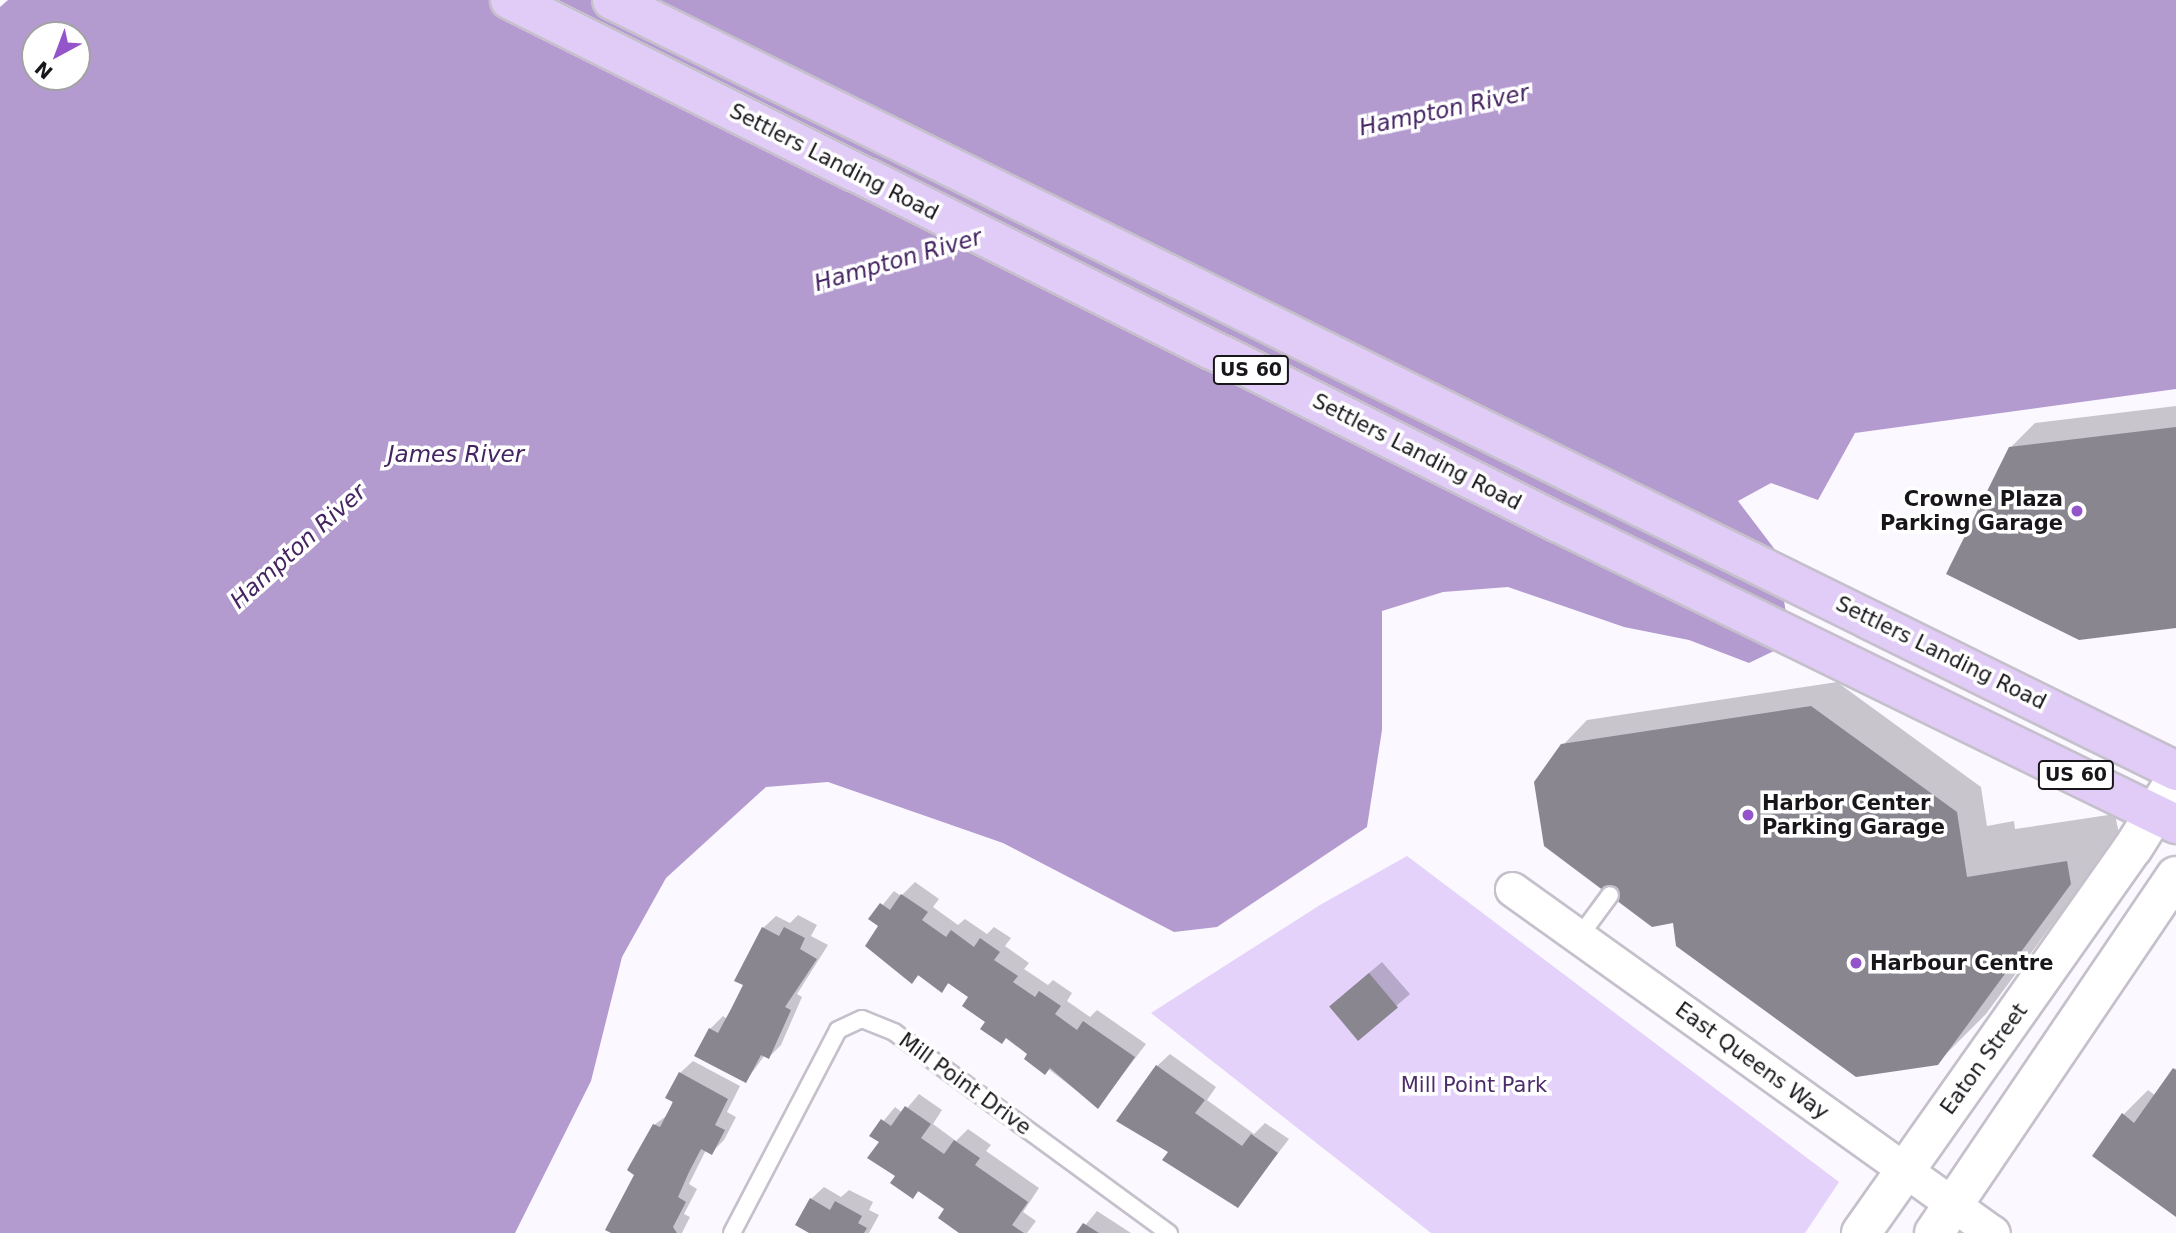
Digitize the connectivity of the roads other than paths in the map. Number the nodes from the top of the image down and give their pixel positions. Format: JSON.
{"nodes":[{"id":1,"x":510,"y":0,"type":"edge"},
{"id":2,"x":612,"y":0,"type":"edge"},
{"id":3,"x":2176,"y":771,"type":"edge"},
{"id":4,"x":2176,"y":779,"type":"edge"},
{"id":5,"x":2166,"y":820,"type":"edge"},
{"id":6,"x":2176,"y":876,"type":"edge"},
{"id":7,"x":1512,"y":889,"type":"dead end"},
{"id":8,"x":1610,"y":895,"type":"dead end"},
{"id":9,"x":1578,"y":937,"type":"junction"},
{"id":10,"x":1904,"y":1170,"type":"junction"},
{"id":11,"x":1943,"y":1219,"type":"edge"},
{"id":12,"x":733,"y":1233,"type":"edge"},
{"id":13,"x":1169,"y":1233,"type":"edge"},
{"id":14,"x":1861,"y":1233,"type":"edge"},
{"id":15,"x":1993,"y":1233,"type":"edge"}],
"edges":[{"from":1,"to":5,"type":"main road","name":"Settlers Landing Road","number":"US 60"},
{"from":2,"to":3,"type":"main road","name":"Settlers Landing Road","number":"US 60"},
{"from":4,"to":5,"type":"main road","name":"Eaton Street"},
{"from":5,"to":10,"type":"main road","name":"Eaton Street"},
{"from":6,"to":11,"type":"main road"},
{"from":7,"to":9,"type":"street","name":"East Queens Way"},
{"from":8,"to":9,"type":"lane"},
{"from":9,"to":10,"type":"street","name":"East Queens Way"},
{"from":10,"to":11,"type":"street","name":"East Queens Way"},
{"from":10,"to":14,"type":"main road","name":"Eaton Street"},
{"from":11,"to":15,"type":"street","name":"East Queens Way"},
{"from":12,"to":13,"type":"lane","name":"Mill Point Drive"}]}
